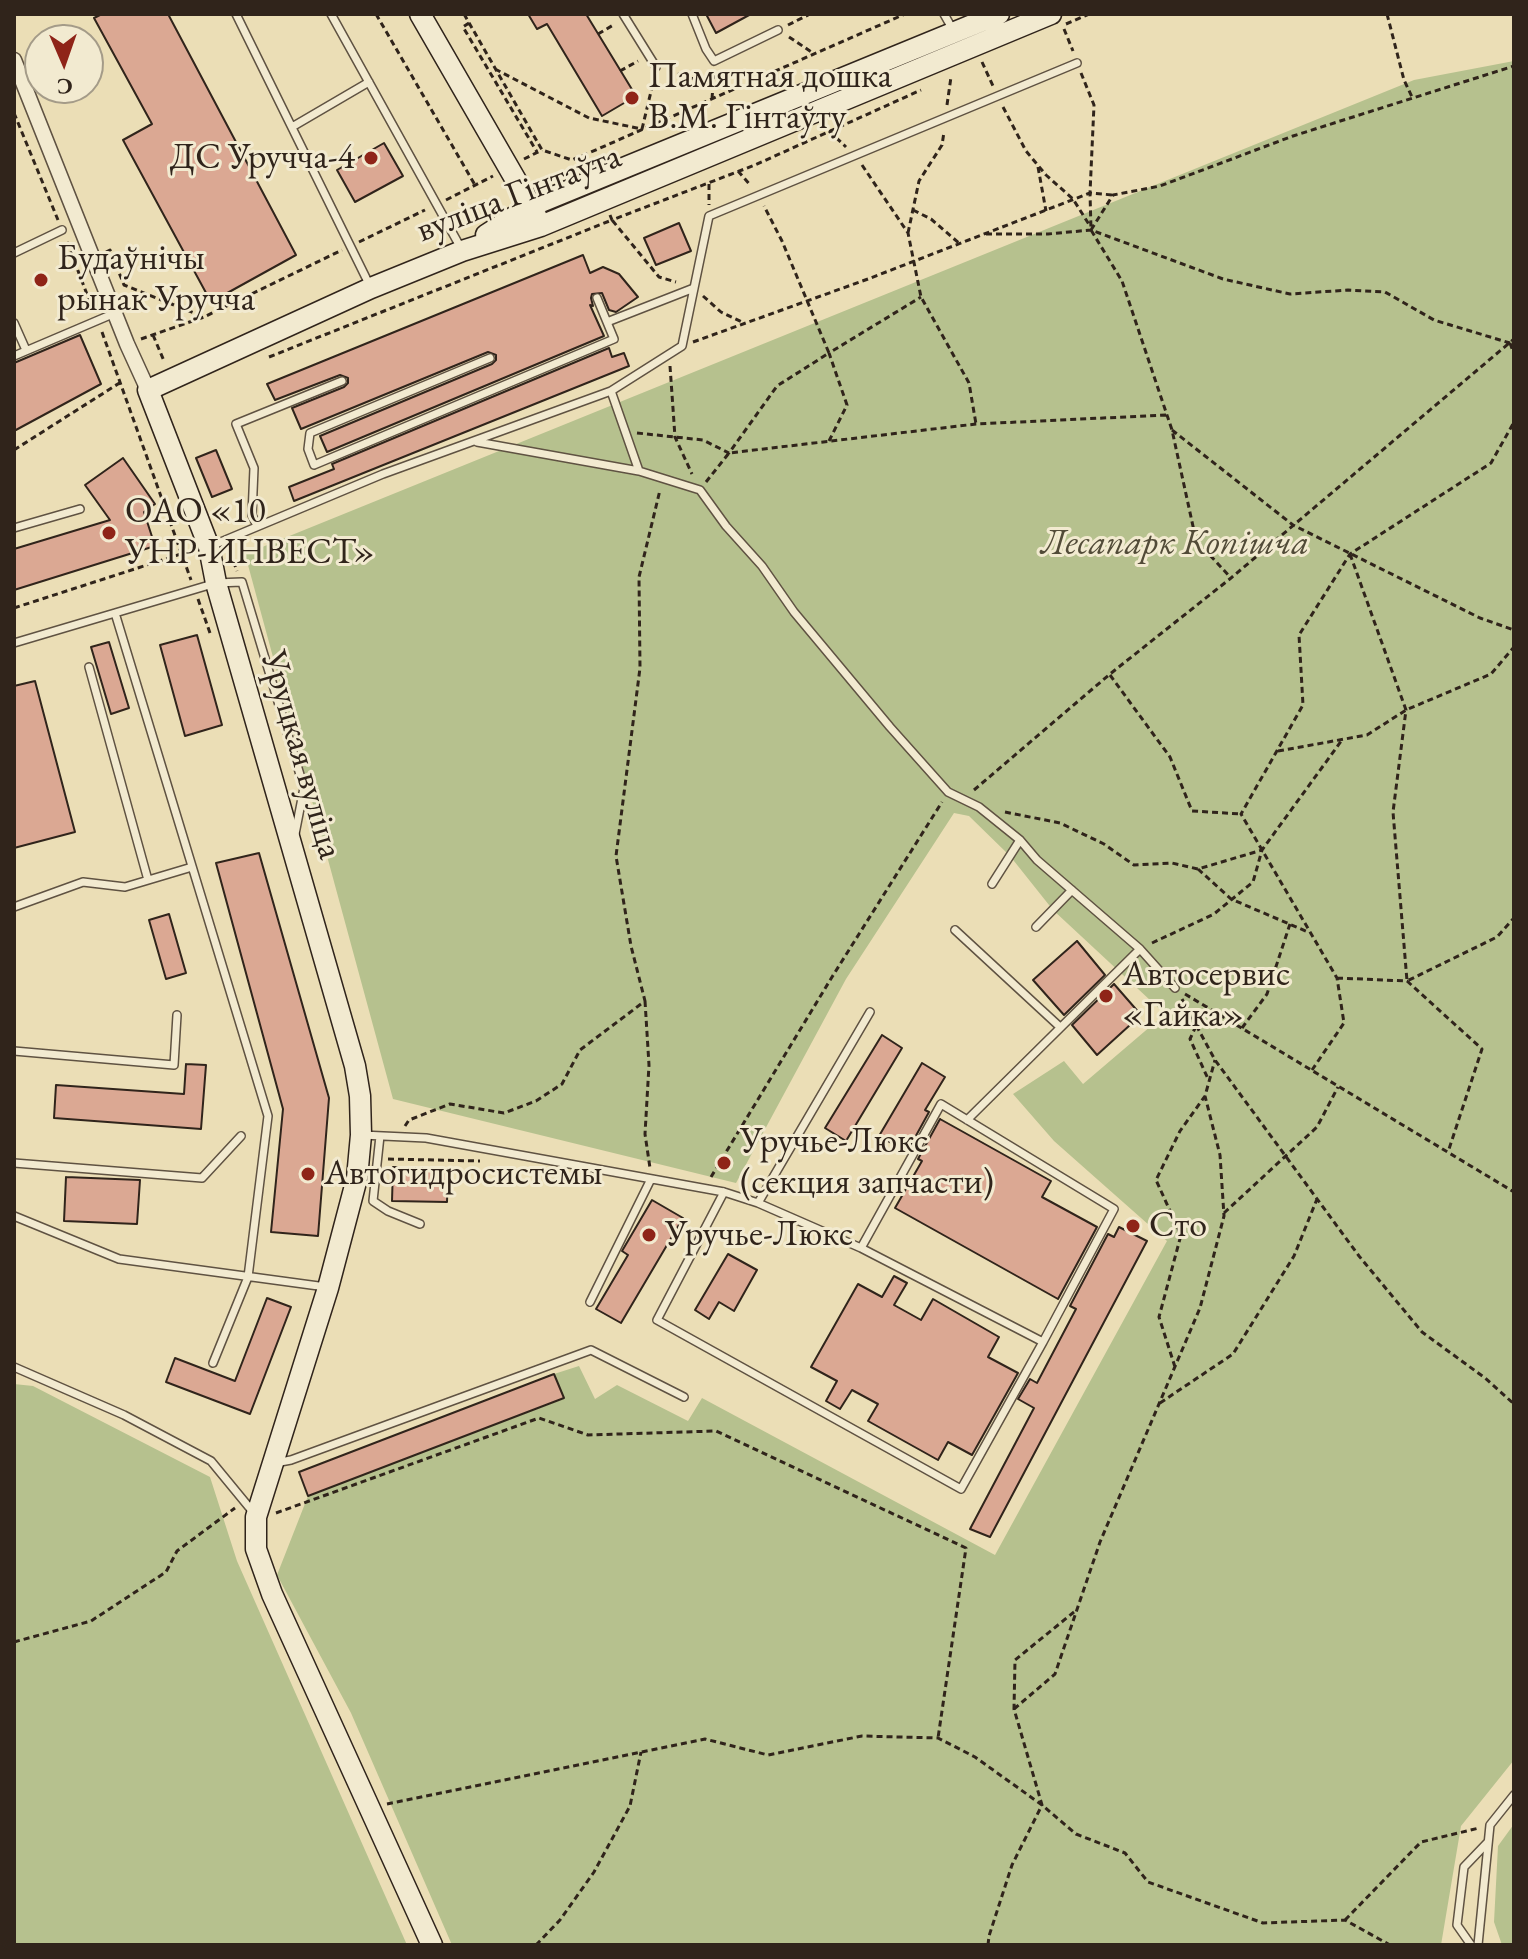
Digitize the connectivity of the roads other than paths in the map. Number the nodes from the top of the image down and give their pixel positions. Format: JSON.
{"nodes":[{"id":1,"x":236,"y":14,"type":"edge"},
{"id":2,"x":331,"y":14,"type":"edge"},
{"id":3,"x":420,"y":14,"type":"edge"},
{"id":4,"x":692,"y":14,"type":"edge"},
{"id":5,"x":944,"y":14,"type":"edge"},
{"id":6,"x":999,"y":14,"type":"edge"},
{"id":7,"x":624,"y":16,"type":"edge"},
{"id":8,"x":1056,"y":20,"type":"edge"},
{"id":9,"x":778,"y":30,"type":"road end"},
{"id":10,"x":959,"y":41,"type":"junction"},
{"id":11,"x":14,"y":60,"type":"edge"},
{"id":12,"x":1077,"y":63,"type":"road end"},
{"id":13,"x":656,"y":67,"type":"road end"},
{"id":14,"x":369,"y":82,"type":"junction"},
{"id":15,"x":292,"y":127,"type":"junction"},
{"id":16,"x":531,"y":206,"type":"junction"},
{"id":17,"x":541,"y":226,"type":"junction"},
{"id":18,"x":62,"y":230,"type":"road end"},
{"id":19,"x":462,"y":251,"type":"junction"},
{"id":20,"x":14,"y":253,"type":"edge"},
{"id":21,"x":371,"y":288,"type":"junction"},
{"id":22,"x":694,"y":288,"type":"junction"},
{"id":23,"x":597,"y":298,"type":"dead end"},
{"id":24,"x":115,"y":313,"type":"junction"},
{"id":25,"x":607,"y":322,"type":"junction"},
{"id":26,"x":14,"y":323,"type":"edge"},
{"id":27,"x":26,"y":350,"type":"junction"},
{"id":28,"x":14,"y":356,"type":"edge"},
{"id":29,"x":490,"y":358,"type":"dead end"},
{"id":30,"x":342,"y":381,"type":"dead end"},
{"id":31,"x":148,"y":390,"type":"junction"},
{"id":32,"x":611,"y":391,"type":"junction"},
{"id":33,"x":474,"y":441,"type":"junction"},
{"id":34,"x":639,"y":471,"type":"junction"},
{"id":35,"x":80,"y":509,"type":"dead end"},
{"id":36,"x":257,"y":526,"type":"junction"},
{"id":37,"x":14,"y":528,"type":"edge"},
{"id":38,"x":209,"y":547,"type":"junction"},
{"id":39,"x":216,"y":583,"type":"junction"},
{"id":40,"x":115,"y":613,"type":"junction"},
{"id":41,"x":14,"y":643,"type":"edge"},
{"id":42,"x":89,"y":667,"type":"dead end"},
{"id":43,"x":1020,"y":840,"type":"junction"},
{"id":44,"x":192,"y":867,"type":"junction"},
{"id":45,"x":148,"y":880,"type":"junction"},
{"id":46,"x":992,"y":884,"type":"dead end"},
{"id":47,"x":1072,"y":890,"type":"junction"},
{"id":48,"x":14,"y":907,"type":"edge"},
{"id":49,"x":1036,"y":927,"type":"dead end"},
{"id":50,"x":955,"y":930,"type":"dead end"},
{"id":51,"x":1140,"y":949,"type":"junction"},
{"id":52,"x":1175,"y":988,"type":"dead end"},
{"id":53,"x":870,"y":1012,"type":"dead end"},
{"id":54,"x":177,"y":1015,"type":"dead end"},
{"id":55,"x":1060,"y":1027,"type":"junction"},
{"id":56,"x":14,"y":1051,"type":"edge"},
{"id":57,"x":967,"y":1120,"type":"junction"},
{"id":58,"x":371,"y":1135,"type":"junction"},
{"id":59,"x":241,"y":1136,"type":"dead end"},
{"id":60,"x":14,"y":1163,"type":"edge"},
{"id":61,"x":651,"y":1179,"type":"junction"},
{"id":62,"x":724,"y":1192,"type":"junction"},
{"id":63,"x":758,"y":1203,"type":"junction"},
{"id":64,"x":14,"y":1216,"type":"edge"},
{"id":65,"x":420,"y":1224,"type":"dead end"},
{"id":66,"x":861,"y":1248,"type":"junction"},
{"id":67,"x":248,"y":1277,"type":"junction"},
{"id":68,"x":328,"y":1288,"type":"junction"},
{"id":69,"x":590,"y":1302,"type":"dead end"},
{"id":70,"x":1043,"y":1342,"type":"junction"},
{"id":71,"x":213,"y":1363,"type":"dead end"},
{"id":72,"x":14,"y":1367,"type":"edge"},
{"id":73,"x":684,"y":1397,"type":"dead end"},
{"id":74,"x":273,"y":1463,"type":"junction"},
{"id":75,"x":250,"y":1509,"type":"junction"},
{"id":76,"x":1514,"y":1795,"type":"edge"},
{"id":77,"x":1488,"y":1842,"type":"junction"},
{"id":78,"x":432,"y":1945,"type":"edge"},
{"id":79,"x":1471,"y":1945,"type":"edge"},
{"id":80,"x":1478,"y":1945,"type":"edge"}],
"edges":[{"from":1,"to":15,"type":"lane"},
{"from":2,"to":14,"type":"lane"},
{"from":3,"to":16,"type":"street"},
{"from":4,"to":9,"type":"lane"},
{"from":5,"to":10,"type":"lane"},
{"from":6,"to":10,"type":"street","name":"вуліца Гінтаўта"},
{"from":7,"to":13,"type":"lane"},
{"from":8,"to":10,"type":"street","name":"вуліца Гінтаўта"},
{"from":10,"to":16,"type":"street","name":"вуліца Гінтаўта"},
{"from":10,"to":17,"type":"street","name":"вуліца Гінтаўта"},
{"from":11,"to":24,"type":"street","name":"Уруцкая вуліца"},
{"from":12,"to":22,"type":"lane"},
{"from":14,"to":15,"type":"lane"},
{"from":14,"to":19,"type":"lane"},
{"from":15,"to":21,"type":"lane"},
{"from":16,"to":17,"type":"street"},
{"from":16,"to":19,"type":"street","name":"вуліца Гінтаўта"},
{"from":17,"to":19,"type":"street","name":"вуліца Гінтаўта"},
{"from":18,"to":20,"type":"lane"},
{"from":19,"to":21,"type":"street","name":"вуліца Гінтаўта"},
{"from":21,"to":31,"type":"street","name":"вуліца Гінтаўта"},
{"from":22,"to":25,"type":"lane"},
{"from":22,"to":32,"type":"lane"},
{"from":23,"to":25,"type":"lane"},
{"from":24,"to":27,"type":"lane"},
{"from":24,"to":31,"type":"street","name":"Уруцкая вуліца"},
{"from":25,"to":29,"type":"lane"},
{"from":26,"to":27,"type":"lane"},
{"from":27,"to":28,"type":"lane"},
{"from":30,"to":36,"type":"lane"},
{"from":31,"to":38,"type":"street","name":"Уруцкая вуліца"},
{"from":32,"to":33,"type":"lane"},
{"from":32,"to":34,"type":"lane"},
{"from":33,"to":34,"type":"lane"},
{"from":33,"to":36,"type":"lane"},
{"from":34,"to":43,"type":"lane"},
{"from":35,"to":37,"type":"lane"},
{"from":36,"to":38,"type":"lane"},
{"from":38,"to":39,"type":"street","name":"Уруцкая вуліца"},
{"from":39,"to":40,"type":"lane"},
{"from":39,"to":58,"type":"street","name":"Уруцкая вуліца"},
{"from":40,"to":41,"type":"lane"},
{"from":40,"to":44,"type":"lane"},
{"from":42,"to":45,"type":"lane"},
{"from":43,"to":46,"type":"lane"},
{"from":43,"to":47,"type":"lane"},
{"from":44,"to":45,"type":"lane"},
{"from":44,"to":67,"type":"lane"},
{"from":45,"to":48,"type":"lane"},
{"from":47,"to":49,"type":"lane"},
{"from":47,"to":51,"type":"lane"},
{"from":50,"to":55,"type":"lane"},
{"from":51,"to":52,"type":"lane"},
{"from":51,"to":55,"type":"lane"},
{"from":53,"to":63,"type":"lane"},
{"from":54,"to":56,"type":"lane"},
{"from":55,"to":57,"type":"lane"},
{"from":57,"to":66,"type":"lane"},
{"from":57,"to":70,"type":"lane"},
{"from":58,"to":61,"type":"lane"},
{"from":58,"to":65,"type":"lane"},
{"from":58,"to":68,"type":"street","name":"Уруцкая вуліца"},
{"from":59,"to":60,"type":"lane"},
{"from":61,"to":62,"type":"lane"},
{"from":61,"to":69,"type":"lane"},
{"from":62,"to":63,"type":"lane"},
{"from":62,"to":70,"type":"lane"},
{"from":63,"to":66,"type":"lane"},
{"from":64,"to":67,"type":"lane"},
{"from":66,"to":70,"type":"lane"},
{"from":67,"to":68,"type":"lane"},
{"from":67,"to":71,"type":"lane"},
{"from":68,"to":74,"type":"street","name":"Уруцкая вуліца"},
{"from":72,"to":75,"type":"lane"},
{"from":73,"to":74,"type":"lane"},
{"from":74,"to":75,"type":"street","name":"Уруцкая вуліца"},
{"from":75,"to":78,"type":"street"},
{"from":76,"to":77,"type":"lane"},
{"from":77,"to":79,"type":"lane"},
{"from":77,"to":80,"type":"lane"}]}
